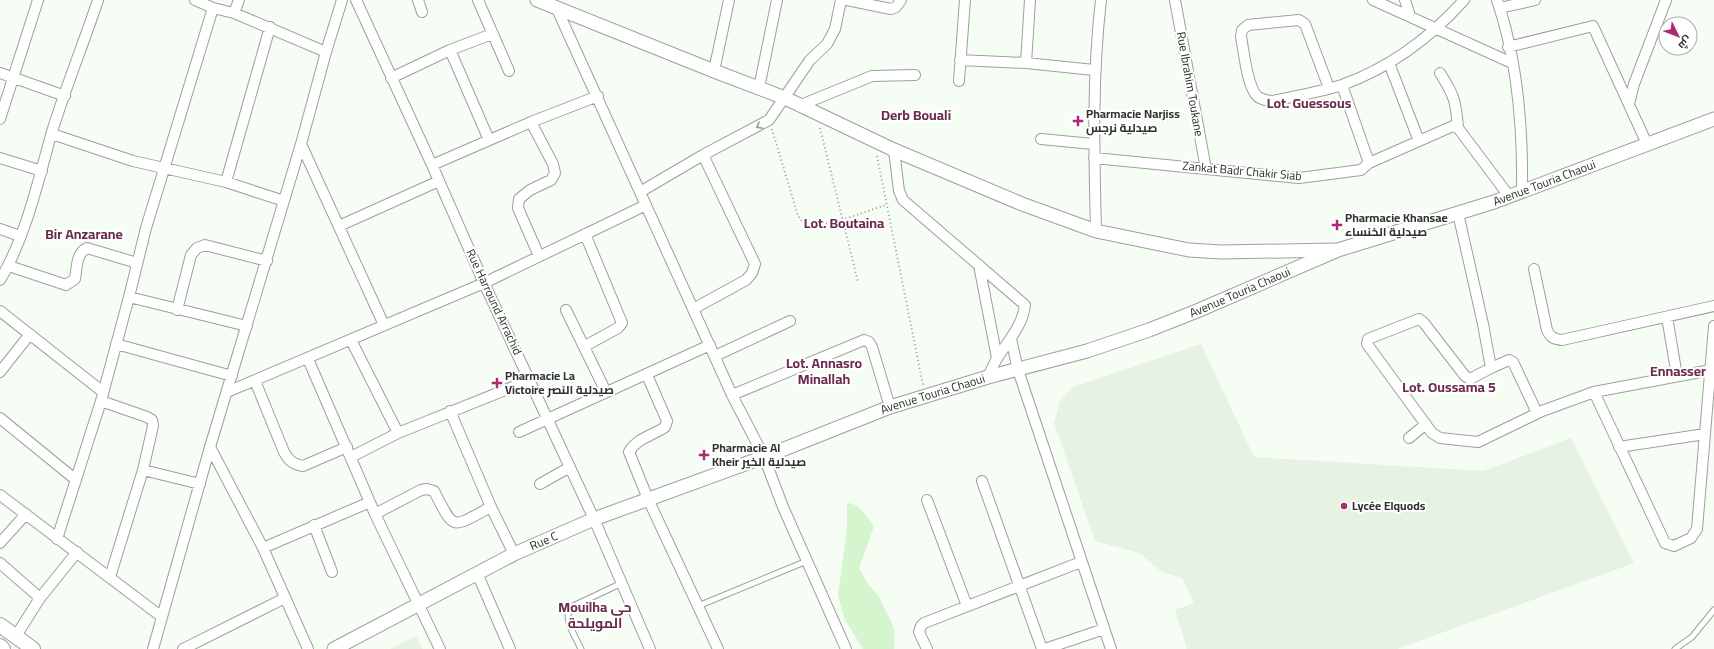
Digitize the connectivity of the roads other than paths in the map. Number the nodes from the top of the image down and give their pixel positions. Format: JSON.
{"nodes":[{"id":1,"x":38,"y":0,"type":"edge"},
{"id":2,"x":98,"y":0,"type":"edge"},
{"id":3,"x":195,"y":0,"type":"edge"},
{"id":4,"x":239,"y":0,"type":"edge"},
{"id":5,"x":342,"y":0,"type":"edge"},
{"id":6,"x":356,"y":0,"type":"edge"},
{"id":7,"x":418,"y":0,"type":"edge"},
{"id":8,"x":478,"y":0,"type":"edge"},
{"id":9,"x":537,"y":0,"type":"edge"},
{"id":10,"x":729,"y":0,"type":"edge"},
{"id":11,"x":777,"y":0,"type":"edge"},
{"id":12,"x":841,"y":0,"type":"edge"},
{"id":13,"x":847,"y":0,"type":"edge"},
{"id":14,"x":901,"y":0,"type":"edge"},
{"id":15,"x":965,"y":0,"type":"edge"},
{"id":16,"x":1030,"y":0,"type":"edge"},
{"id":17,"x":1100,"y":0,"type":"edge"},
{"id":18,"x":1175,"y":0,"type":"edge"},
{"id":19,"x":1373,"y":0,"type":"edge"},
{"id":20,"x":1405,"y":0,"type":"edge"},
{"id":21,"x":1464,"y":0,"type":"edge"},
{"id":22,"x":1534,"y":0,"type":"edge"},
{"id":23,"x":1666,"y":0,"type":"edge"},
{"id":24,"x":1498,"y":4,"type":"edge"},
{"id":25,"x":213,"y":8,"type":"junction"},
{"id":26,"x":557,"y":8,"type":"junction"},
{"id":27,"x":422,"y":12,"type":"dead end"},
{"id":28,"x":234,"y":13,"type":"junction"},
{"id":29,"x":1410,"y":16,"type":"junction"},
{"id":30,"x":270,"y":28,"type":"junction"},
{"id":31,"x":1435,"y":28,"type":"junction"},
{"id":32,"x":492,"y":34,"type":"junction"},
{"id":33,"x":1508,"y":47,"type":"junction"},
{"id":34,"x":450,"y":50,"type":"junction"},
{"id":35,"x":326,"y":52,"type":"junction"},
{"id":36,"x":960,"y":60,"type":"junction"},
{"id":37,"x":1026,"y":63,"type":"junction"},
{"id":38,"x":1389,"y":63,"type":"junction"},
{"id":39,"x":1512,"y":63,"type":"junction"},
{"id":40,"x":1094,"y":70,"type":"junction"},
{"id":41,"x":509,"y":71,"type":"dead end"},
{"id":42,"x":714,"y":71,"type":"junction"},
{"id":43,"x":0,"y":73,"type":"edge"},
{"id":44,"x":1440,"y":73,"type":"dead end"},
{"id":45,"x":915,"y":75,"type":"dead end"},
{"id":46,"x":13,"y":77,"type":"junction"},
{"id":47,"x":392,"y":78,"type":"junction"},
{"id":48,"x":959,"y":82,"type":"dead end"},
{"id":49,"x":1342,"y":85,"type":"junction"},
{"id":50,"x":759,"y":88,"type":"junction"},
{"id":51,"x":1329,"y":88,"type":"junction"},
{"id":52,"x":65,"y":96,"type":"junction"},
{"id":53,"x":598,"y":96,"type":"junction"},
{"id":54,"x":785,"y":98,"type":"junction"},
{"id":55,"x":1629,"y":104,"type":"junction"},
{"id":56,"x":802,"y":105,"type":"junction"},
{"id":57,"x":0,"y":119,"type":"edge"},
{"id":58,"x":1714,"y":119,"type":"edge"},
{"id":59,"x":531,"y":122,"type":"junction"},
{"id":60,"x":1456,"y":127,"type":"junction"},
{"id":61,"x":52,"y":134,"type":"junction"},
{"id":62,"x":1041,"y":139,"type":"dead end"},
{"id":63,"x":489,"y":140,"type":"junction"},
{"id":64,"x":1419,"y":141,"type":"junction"},
{"id":65,"x":301,"y":144,"type":"junction"},
{"id":66,"x":1093,"y":144,"type":"junction"},
{"id":67,"x":1647,"y":144,"type":"junction"},
{"id":68,"x":894,"y":150,"type":"junction"},
{"id":69,"x":703,"y":155,"type":"junction"},
{"id":70,"x":0,"y":158,"type":"edge"},
{"id":71,"x":1094,"y":158,"type":"junction"},
{"id":72,"x":1369,"y":163,"type":"junction"},
{"id":73,"x":432,"y":165,"type":"junction"},
{"id":74,"x":166,"y":168,"type":"junction"},
{"id":75,"x":1206,"y":169,"type":"junction"},
{"id":76,"x":42,"y":171,"type":"junction"},
{"id":77,"x":439,"y":181,"type":"junction"},
{"id":78,"x":226,"y":182,"type":"junction"},
{"id":79,"x":640,"y":192,"type":"junction"},
{"id":80,"x":1516,"y":194,"type":"junction"},
{"id":81,"x":284,"y":201,"type":"junction"},
{"id":82,"x":646,"y":205,"type":"junction"},
{"id":83,"x":1458,"y":213,"type":"junction"},
{"id":84,"x":339,"y":226,"type":"junction"},
{"id":85,"x":0,"y":229,"type":"edge"},
{"id":86,"x":1096,"y":231,"type":"junction"},
{"id":87,"x":586,"y":234,"type":"junction"},
{"id":88,"x":20,"y":236,"type":"junction"},
{"id":89,"x":1338,"y":250,"type":"junction"},
{"id":90,"x":540,"y":256,"type":"junction"},
{"id":91,"x":267,"y":261,"type":"junction"},
{"id":92,"x":137,"y":263,"type":"junction"},
{"id":93,"x":979,"y":265,"type":"junction"},
{"id":94,"x":9,"y":266,"type":"junction"},
{"id":95,"x":1534,"y":269,"type":"dead end"},
{"id":96,"x":0,"y":280,"type":"edge"},
{"id":97,"x":484,"y":283,"type":"junction"},
{"id":98,"x":129,"y":297,"type":"junction"},
{"id":99,"x":1714,"y":306,"type":"edge"},
{"id":100,"x":693,"y":309,"type":"junction"},
{"id":101,"x":0,"y":310,"type":"edge"},
{"id":102,"x":177,"y":310,"type":"junction"},
{"id":103,"x":566,"y":310,"type":"dead end"},
{"id":104,"x":1667,"y":317,"type":"junction"},
{"id":105,"x":790,"y":321,"type":"dead end"},
{"id":106,"x":384,"y":325,"type":"junction"},
{"id":107,"x":247,"y":326,"type":"junction"},
{"id":108,"x":1714,"y":326,"type":"edge"},
{"id":109,"x":30,"y":334,"type":"junction"},
{"id":110,"x":1011,"y":339,"type":"junction"},
{"id":111,"x":351,"y":340,"type":"junction"},
{"id":112,"x":116,"y":344,"type":"junction"},
{"id":113,"x":710,"y":345,"type":"junction"},
{"id":114,"x":585,"y":346,"type":"junction"},
{"id":115,"x":715,"y":356,"type":"junction"},
{"id":116,"x":997,"y":358,"type":"junction"},
{"id":117,"x":308,"y":359,"type":"junction"},
{"id":118,"x":1491,"y":368,"type":"junction"},
{"id":119,"x":1018,"y":370,"type":"junction"},
{"id":120,"x":1711,"y":370,"type":"junction"},
{"id":121,"x":0,"y":372,"type":"edge"},
{"id":122,"x":647,"y":375,"type":"junction"},
{"id":123,"x":232,"y":376,"type":"junction"},
{"id":124,"x":1677,"y":376,"type":"junction"},
{"id":125,"x":988,"y":377,"type":"junction"},
{"id":126,"x":530,"y":380,"type":"junction"},
{"id":127,"x":255,"y":381,"type":"junction"},
{"id":128,"x":227,"y":392,"type":"junction"},
{"id":129,"x":606,"y":392,"type":"junction"},
{"id":130,"x":1594,"y":392,"type":"junction"},
{"id":131,"x":732,"y":395,"type":"junction"},
{"id":132,"x":102,"y":396,"type":"junction"},
{"id":133,"x":890,"y":407,"type":"junction"},
{"id":134,"x":450,"y":411,"type":"junction"},
{"id":135,"x":1538,"y":413,"type":"junction"},
{"id":136,"x":0,"y":418,"type":"edge"},
{"id":137,"x":548,"y":419,"type":"junction"},
{"id":138,"x":1426,"y":424,"type":"junction"},
{"id":139,"x":519,"y":432,"type":"dead end"},
{"id":140,"x":398,"y":433,"type":"junction"},
{"id":141,"x":1705,"y":434,"type":"junction"},
{"id":142,"x":1409,"y":438,"type":"dead end"},
{"id":143,"x":210,"y":447,"type":"junction"},
{"id":144,"x":346,"y":447,"type":"junction"},
{"id":145,"x":1619,"y":447,"type":"junction"},
{"id":146,"x":351,"y":457,"type":"junction"},
{"id":147,"x":764,"y":457,"type":"junction"},
{"id":148,"x":570,"y":467,"type":"junction"},
{"id":149,"x":143,"y":470,"type":"junction"},
{"id":150,"x":76,"y":480,"type":"junction"},
{"id":151,"x":982,"y":481,"type":"dead end"},
{"id":152,"x":200,"y":484,"type":"junction"},
{"id":153,"x":540,"y":484,"type":"dead end"},
{"id":154,"x":0,"y":495,"type":"edge"},
{"id":155,"x":648,"y":499,"type":"junction"},
{"id":156,"x":927,"y":500,"type":"dead end"},
{"id":157,"x":370,"y":502,"type":"junction"},
{"id":158,"x":491,"y":507,"type":"junction"},
{"id":159,"x":26,"y":514,"type":"junction"},
{"id":160,"x":375,"y":514,"type":"junction"},
{"id":161,"x":594,"y":519,"type":"junction"},
{"id":162,"x":314,"y":525,"type":"junction"},
{"id":163,"x":57,"y":539,"type":"junction"},
{"id":164,"x":0,"y":544,"type":"edge"},
{"id":165,"x":263,"y":548,"type":"junction"},
{"id":166,"x":77,"y":552,"type":"junction"},
{"id":167,"x":514,"y":554,"type":"junction"},
{"id":168,"x":806,"y":561,"type":"junction"},
{"id":169,"x":0,"y":562,"type":"edge"},
{"id":170,"x":1081,"y":562,"type":"junction"},
{"id":171,"x":332,"y":572,"type":"dead end"},
{"id":172,"x":477,"y":573,"type":"junction"},
{"id":173,"x":110,"y":577,"type":"junction"},
{"id":174,"x":622,"y":583,"type":"junction"},
{"id":175,"x":1019,"y":585,"type":"junction"},
{"id":176,"x":40,"y":598,"type":"junction"},
{"id":177,"x":285,"y":598,"type":"junction"},
{"id":178,"x":418,"y":606,"type":"junction"},
{"id":179,"x":698,"y":606,"type":"junction"},
{"id":180,"x":967,"y":606,"type":"junction"},
{"id":181,"x":1714,"y":610,"type":"edge"},
{"id":182,"x":162,"y":617,"type":"junction"},
{"id":183,"x":0,"y":625,"type":"edge"},
{"id":184,"x":1104,"y":628,"type":"junction"},
{"id":185,"x":16,"y":636,"type":"junction"},
{"id":186,"x":0,"y":646,"type":"edge"},
{"id":187,"x":4,"y":649,"type":"edge"},
{"id":188,"x":33,"y":649,"type":"edge"},
{"id":189,"x":153,"y":649,"type":"edge"},
{"id":190,"x":183,"y":649,"type":"edge"},
{"id":191,"x":308,"y":649,"type":"edge"},
{"id":192,"x":334,"y":649,"type":"edge"},
{"id":193,"x":440,"y":649,"type":"edge"},
{"id":194,"x":510,"y":649,"type":"edge"},
{"id":195,"x":581,"y":649,"type":"edge"},
{"id":196,"x":650,"y":649,"type":"edge"},
{"id":197,"x":718,"y":649,"type":"edge"},
{"id":198,"x":846,"y":649,"type":"edge"},
{"id":199,"x":926,"y":649,"type":"edge"},
{"id":200,"x":1044,"y":649,"type":"edge"},
{"id":201,"x":1111,"y":649,"type":"edge"},
{"id":202,"x":1675,"y":649,"type":"edge"}],
"edges":[{"from":1,"to":46,"type":"street"},
{"from":2,"to":52,"type":"street"},
{"from":3,"to":25,"type":"street"},
{"from":4,"to":28,"type":"street"},
{"from":5,"to":35,"type":"street"},
{"from":6,"to":47,"type":"street","name":"Rue Harround Arrachid"},
{"from":7,"to":27,"type":"street"},
{"from":8,"to":32,"type":"street"},
{"from":9,"to":26,"type":"street"},
{"from":10,"to":42,"type":"street"},
{"from":11,"to":50,"type":"street"},
{"from":12,"to":54,"type":"street"},
{"from":13,"to":14,"type":"street"},
{"from":15,"to":36,"type":"street"},
{"from":16,"to":37,"type":"street"},
{"from":17,"to":40,"type":"street"},
{"from":18,"to":75,"type":"street","name":"Rue Ibrahim Toukane"},
{"from":19,"to":29,"type":"street"},
{"from":20,"to":29,"type":"street"},
{"from":21,"to":31,"type":"street"},
{"from":22,"to":24,"type":"street"},
{"from":23,"to":55,"type":"street"},
{"from":24,"to":33,"type":"street"},
{"from":25,"to":28,"type":"street"},
{"from":25,"to":74,"type":"street"},
{"from":26,"to":42,"type":"street"},
{"from":26,"to":53,"type":"street"},
{"from":28,"to":30,"type":"street"},
{"from":29,"to":31,"type":"street"},
{"from":30,"to":35,"type":"street"},
{"from":30,"to":78,"type":"street"},
{"from":31,"to":38,"type":"street"},
{"from":31,"to":39,"type":"street"},
{"from":32,"to":34,"type":"street"},
{"from":32,"to":41,"type":"street"},
{"from":33,"to":39,"type":"street"},
{"from":33,"to":55,"type":"street"},
{"from":34,"to":47,"type":"street"},
{"from":34,"to":63,"type":"street"},
{"from":35,"to":65,"type":"street"},
{"from":36,"to":37,"type":"street"},
{"from":36,"to":48,"type":"street"},
{"from":37,"to":40,"type":"street"},
{"from":38,"to":49,"type":"street"},
{"from":38,"to":64,"type":"street"},
{"from":39,"to":80,"type":"street"},
{"from":40,"to":66,"type":"street"},
{"from":42,"to":50,"type":"street"},
{"from":43,"to":46,"type":"street"},
{"from":44,"to":60,"type":"street"},
{"from":45,"to":56,"type":"street"},
{"from":46,"to":52,"type":"street"},
{"from":46,"to":57,"type":"street"},
{"from":47,"to":73,"type":"street","name":"Rue Harround Arrachid"},
{"from":49,"to":51,"type":"street"},
{"from":49,"to":72,"type":"street"},
{"from":50,"to":54,"type":"street"},
{"from":51,"to":51,"type":"street"},
{"from":52,"to":61,"type":"street"},
{"from":53,"to":59,"type":"street"},
{"from":53,"to":79,"type":"street"},
{"from":54,"to":56,"type":"street"},
{"from":54,"to":69,"type":"street","one_way":true},
{"from":55,"to":67,"type":"street"},
{"from":56,"to":68,"type":"street"},
{"from":58,"to":67,"type":"street","name":"Avenue Touria Chaoui"},
{"from":59,"to":63,"type":"street"},
{"from":59,"to":90,"type":"street"},
{"from":60,"to":64,"type":"street","name":"Zankat Badr Chakir Siab"},
{"from":60,"to":80,"type":"street"},
{"from":61,"to":74,"type":"street"},
{"from":61,"to":76,"type":"street"},
{"from":62,"to":66,"type":"street"},
{"from":63,"to":73,"type":"street"},
{"from":64,"to":72,"type":"street","name":"Zankat Badr Chakir Siab"},
{"from":65,"to":81,"type":"street"},
{"from":65,"to":84,"type":"street"},
{"from":66,"to":71,"type":"street"},
{"from":67,"to":80,"type":"street","name":"Avenue Touria Chaoui"},
{"from":68,"to":86,"type":"street"},
{"from":68,"to":93,"type":"street"},
{"from":69,"to":79,"type":"street"},
{"from":69,"to":100,"type":"street"},
{"from":70,"to":76,"type":"street"},
{"from":71,"to":75,"type":"street","name":"Zankat Badr Chakir Siab"},
{"from":71,"to":86,"type":"street"},
{"from":72,"to":75,"type":"street","name":"Zankat Badr Chakir Siab"},
{"from":73,"to":77,"type":"street","name":"Rue Harround Arrachid"},
{"from":74,"to":78,"type":"street"},
{"from":74,"to":92,"type":"street"},
{"from":76,"to":88,"type":"street"},
{"from":77,"to":84,"type":"street"},
{"from":77,"to":97,"type":"street","name":"Rue Harround Arrachid"},
{"from":78,"to":81,"type":"street"},
{"from":79,"to":82,"type":"street"},
{"from":80,"to":83,"type":"street","name":"Avenue Touria Chaoui"},
{"from":81,"to":91,"type":"street"},
{"from":82,"to":87,"type":"street"},
{"from":82,"to":100,"type":"street"},
{"from":83,"to":89,"type":"street","name":"Avenue Touria Chaoui"},
{"from":83,"to":118,"type":"street"},
{"from":84,"to":106,"type":"street"},
{"from":85,"to":88,"type":"street"},
{"from":86,"to":89,"type":"street"},
{"from":87,"to":90,"type":"street"},
{"from":87,"to":114,"type":"street"},
{"from":88,"to":94,"type":"street"},
{"from":89,"to":119,"type":"street","name":"Avenue Touria Chaoui"},
{"from":90,"to":97,"type":"street"},
{"from":91,"to":102,"type":"street"},
{"from":91,"to":107,"type":"street"},
{"from":92,"to":94,"type":"street"},
{"from":92,"to":98,"type":"street"},
{"from":93,"to":110,"type":"street"},
{"from":93,"to":116,"type":"street"},
{"from":94,"to":96,"type":"street"},
{"from":95,"to":104,"type":"street"},
{"from":97,"to":106,"type":"street"},
{"from":97,"to":126,"type":"street","name":"Rue Harround Arrachid"},
{"from":98,"to":102,"type":"street"},
{"from":98,"to":112,"type":"street"},
{"from":99,"to":104,"type":"street"},
{"from":100,"to":113,"type":"street"},
{"from":101,"to":109,"type":"street"},
{"from":102,"to":107,"type":"street"},
{"from":103,"to":114,"type":"street"},
{"from":104,"to":124,"type":"street"},
{"from":105,"to":115,"type":"street"},
{"from":106,"to":111,"type":"street"},
{"from":107,"to":123,"type":"street"},
{"from":108,"to":120,"type":"street"},
{"from":109,"to":121,"type":"street"},
{"from":109,"to":132,"type":"street"},
{"from":110,"to":116,"type":"street"},
{"from":110,"to":119,"type":"street"},
{"from":111,"to":117,"type":"street"},
{"from":111,"to":140,"type":"street"},
{"from":112,"to":123,"type":"street"},
{"from":112,"to":132,"type":"street"},
{"from":113,"to":115,"type":"street"},
{"from":113,"to":122,"type":"street"},
{"from":114,"to":129,"type":"street"},
{"from":115,"to":131,"type":"street"},
{"from":116,"to":125,"type":"street"},
{"from":117,"to":127,"type":"street"},
{"from":117,"to":144,"type":"street"},
{"from":118,"to":135,"type":"street"},
{"from":118,"to":138,"type":"street"},
{"from":119,"to":125,"type":"street","name":"Avenue Touria Chaoui"},
{"from":119,"to":170,"type":"street"},
{"from":120,"to":124,"type":"street"},
{"from":120,"to":141,"type":"street"},
{"from":122,"to":129,"type":"street"},
{"from":122,"to":155,"type":"street"},
{"from":123,"to":128,"type":"street"},
{"from":124,"to":130,"type":"street"},
{"from":125,"to":133,"type":"street","name":"Avenue Touria Chaoui"},
{"from":126,"to":134,"type":"street"},
{"from":126,"to":137,"type":"street","name":"Rue Harround Arrachid"},
{"from":127,"to":128,"type":"street"},
{"from":127,"to":144,"type":"street"},
{"from":128,"to":143,"type":"street"},
{"from":129,"to":137,"type":"street"},
{"from":130,"to":135,"type":"street"},
{"from":130,"to":145,"type":"street"},
{"from":131,"to":133,"type":"street"},
{"from":131,"to":147,"type":"street"},
{"from":132,"to":149,"type":"street"},
{"from":132,"to":150,"type":"street"},
{"from":133,"to":147,"type":"street","name":"Avenue Touria Chaoui"},
{"from":134,"to":140,"type":"street"},
{"from":134,"to":158,"type":"street"},
{"from":135,"to":138,"type":"street"},
{"from":136,"to":150,"type":"street"},
{"from":137,"to":139,"type":"street"},
{"from":137,"to":148,"type":"street","name":"Rue Harround Arrachid"},
{"from":138,"to":142,"type":"street"},
{"from":140,"to":146,"type":"street"},
{"from":141,"to":145,"type":"street"},
{"from":141,"to":145,"type":"street"},
{"from":143,"to":152,"type":"street"},
{"from":143,"to":165,"type":"street"},
{"from":144,"to":146,"type":"street"},
{"from":146,"to":157,"type":"street"},
{"from":147,"to":155,"type":"street","name":"Rue C"},
{"from":147,"to":168,"type":"street"},
{"from":148,"to":153,"type":"street"},
{"from":148,"to":161,"type":"street","name":"Rue Harround Arrachid"},
{"from":149,"to":152,"type":"street"},
{"from":149,"to":173,"type":"street"},
{"from":150,"to":163,"type":"street"},
{"from":151,"to":175,"type":"street"},
{"from":152,"to":182,"type":"street"},
{"from":154,"to":159,"type":"street"},
{"from":155,"to":161,"type":"street","name":"Rue C"},
{"from":155,"to":179,"type":"street"},
{"from":156,"to":180,"type":"street"},
{"from":157,"to":160,"type":"street"},
{"from":157,"to":162,"type":"street"},
{"from":158,"to":160,"type":"street"},
{"from":158,"to":167,"type":"street"},
{"from":159,"to":163,"type":"street"},
{"from":159,"to":164,"type":"street"},
{"from":160,"to":178,"type":"street"},
{"from":161,"to":167,"type":"street","name":"Rue C"},
{"from":161,"to":174,"type":"street","name":"Rue Harround Arrachid"},
{"from":162,"to":165,"type":"street"},
{"from":162,"to":171,"type":"street"},
{"from":163,"to":166,"type":"street"},
{"from":165,"to":177,"type":"street"},
{"from":166,"to":173,"type":"street"},
{"from":166,"to":176,"type":"street"},
{"from":167,"to":172,"type":"street","name":"Rue C"},
{"from":168,"to":179,"type":"lane"},
{"from":168,"to":198,"type":"street"},
{"from":169,"to":176,"type":"street"},
{"from":170,"to":175,"type":"street"},
{"from":170,"to":184,"type":"street"},
{"from":172,"to":178,"type":"street","name":"Rue C"},
{"from":172,"to":194,"type":"street"},
{"from":173,"to":182,"type":"street"},
{"from":174,"to":195,"type":"lane"},
{"from":174,"to":196,"type":"street","name":"Rue Harround Arrachid"},
{"from":175,"to":180,"type":"street"},
{"from":175,"to":200,"type":"street"},
{"from":176,"to":185,"type":"street"},
{"from":177,"to":190,"type":"street"},
{"from":177,"to":191,"type":"street"},
{"from":178,"to":192,"type":"street","name":"Rue C"},
{"from":178,"to":193,"type":"street"},
{"from":179,"to":197,"type":"street"},
{"from":180,"to":199,"type":"street"},
{"from":181,"to":202,"type":"lane"},
{"from":182,"to":189,"type":"street"},
{"from":183,"to":185,"type":"main road"},
{"from":184,"to":200,"type":"street"},
{"from":184,"to":201,"type":"street"},
{"from":185,"to":188,"type":"main road"},
{"from":186,"to":187,"type":"main road"}]}
